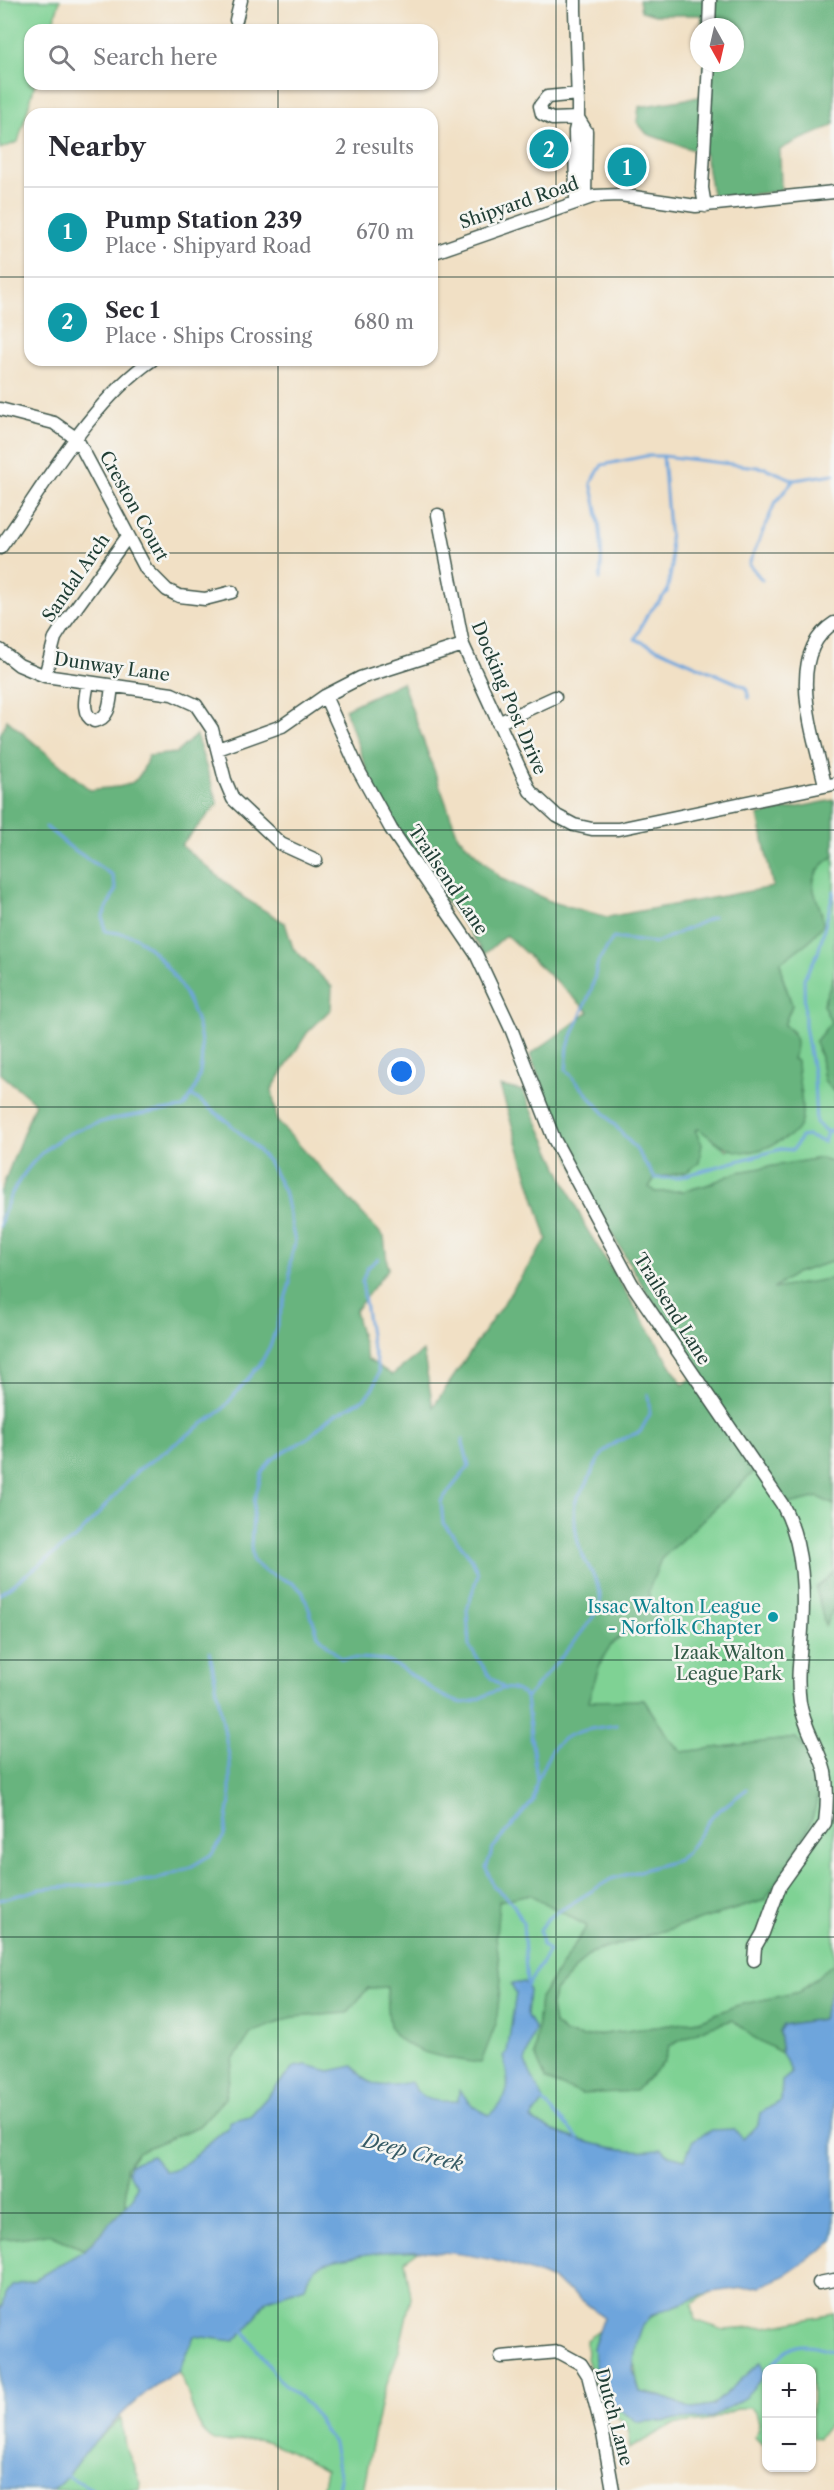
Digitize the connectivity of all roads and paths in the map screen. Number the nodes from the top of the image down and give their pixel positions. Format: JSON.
{"nodes":[{"id":1,"x":241,"y":0,"type":"edge"},
{"id":2,"x":575,"y":0,"type":"edge"},
{"id":3,"x":710,"y":0,"type":"edge"},
{"id":4,"x":709,"y":18,"type":"edge"},
{"id":5,"x":236,"y":20,"type":"dead end"},
{"id":6,"x":708,"y":72,"type":"edge"},
{"id":7,"x":578,"y":94,"type":"junction"},
{"id":8,"x":579,"y":118,"type":"junction"},
{"id":9,"x":834,"y":192,"type":"edge"},
{"id":10,"x":580,"y":200,"type":"junction"},
{"id":11,"x":705,"y":206,"type":"junction"},
{"id":12,"x":438,"y":251,"type":"edge"},
{"id":13,"x":145,"y":366,"type":"edge"},
{"id":14,"x":0,"y":409,"type":"edge"},
{"id":15,"x":77,"y":439,"type":"junction"},
{"id":16,"x":438,"y":515,"type":"dead end"},
{"id":17,"x":128,"y":536,"type":"junction"},
{"id":18,"x":0,"y":548,"type":"edge"},
{"id":19,"x":232,"y":592,"type":"dead end"},
{"id":20,"x":834,"y":623,"type":"edge"},
{"id":21,"x":463,"y":645,"type":"junction"},
{"id":22,"x":0,"y":650,"type":"edge"},
{"id":23,"x":45,"y":676,"type":"junction"},
{"id":24,"x":88,"y":682,"type":"junction"},
{"id":25,"x":112,"y":686,"type":"junction"},
{"id":26,"x":325,"y":696,"type":"junction"},
{"id":27,"x":555,"y":697,"type":"dead end"},
{"id":28,"x":498,"y":723,"type":"junction"},
{"id":29,"x":218,"y":749,"type":"junction"},
{"id":30,"x":829,"y":784,"type":"edge"},
{"id":31,"x":316,"y":860,"type":"dead end"},
{"id":32,"x":754,"y":1960,"type":"dead end"},
{"id":33,"x":834,"y":2280,"type":"edge"},
{"id":34,"x":819,"y":2283,"type":"dead end"},
{"id":35,"x":501,"y":2357,"type":"dead end"},
{"id":36,"x":613,"y":2490,"type":"edge"}],
"edges":[{"from":1,"to":5,"type":"street"},
{"from":2,"to":7,"type":"street"},
{"from":3,"to":4,"type":"street"},
{"from":6,"to":11,"type":"street"},
{"from":7,"to":8,"type":"street"},
{"from":7,"to":8,"type":"street"},
{"from":8,"to":10,"type":"street"},
{"from":9,"to":11,"type":"street","name":"Shipyard Road"},
{"from":10,"to":11,"type":"street","name":"Shipyard Road"},
{"from":10,"to":12,"type":"street","name":"Shipyard Road"},
{"from":13,"to":15,"type":"street"},
{"from":14,"to":15,"type":"street"},
{"from":15,"to":17,"type":"street","name":"Creston Court"},
{"from":15,"to":18,"type":"street"},
{"from":16,"to":21,"type":"street","name":"Docking Post Drive"},
{"from":17,"to":19,"type":"street","name":"Creston Court"},
{"from":17,"to":23,"type":"street","name":"Sandal Arch"},
{"from":20,"to":30,"type":"street"},
{"from":21,"to":26,"type":"street"},
{"from":21,"to":28,"type":"street","name":"Docking Post Drive"},
{"from":22,"to":23,"type":"street","name":"Dunway Lane"},
{"from":23,"to":24,"type":"street","name":"Dunway Lane"},
{"from":24,"to":25,"type":"street","name":"Dunway Lane"},
{"from":24,"to":25,"type":"street"},
{"from":25,"to":29,"type":"street","name":"Dunway Lane"},
{"from":26,"to":29,"type":"street"},
{"from":26,"to":32,"type":"street","name":"Trailsend Lane"},
{"from":27,"to":28,"type":"street"},
{"from":28,"to":30,"type":"street","name":"Docking Post Drive"},
{"from":29,"to":31,"type":"street","name":"Dunway Lane"},
{"from":33,"to":34,"type":"street"},
{"from":35,"to":36,"type":"street","name":"Dutch Lane"}]}
